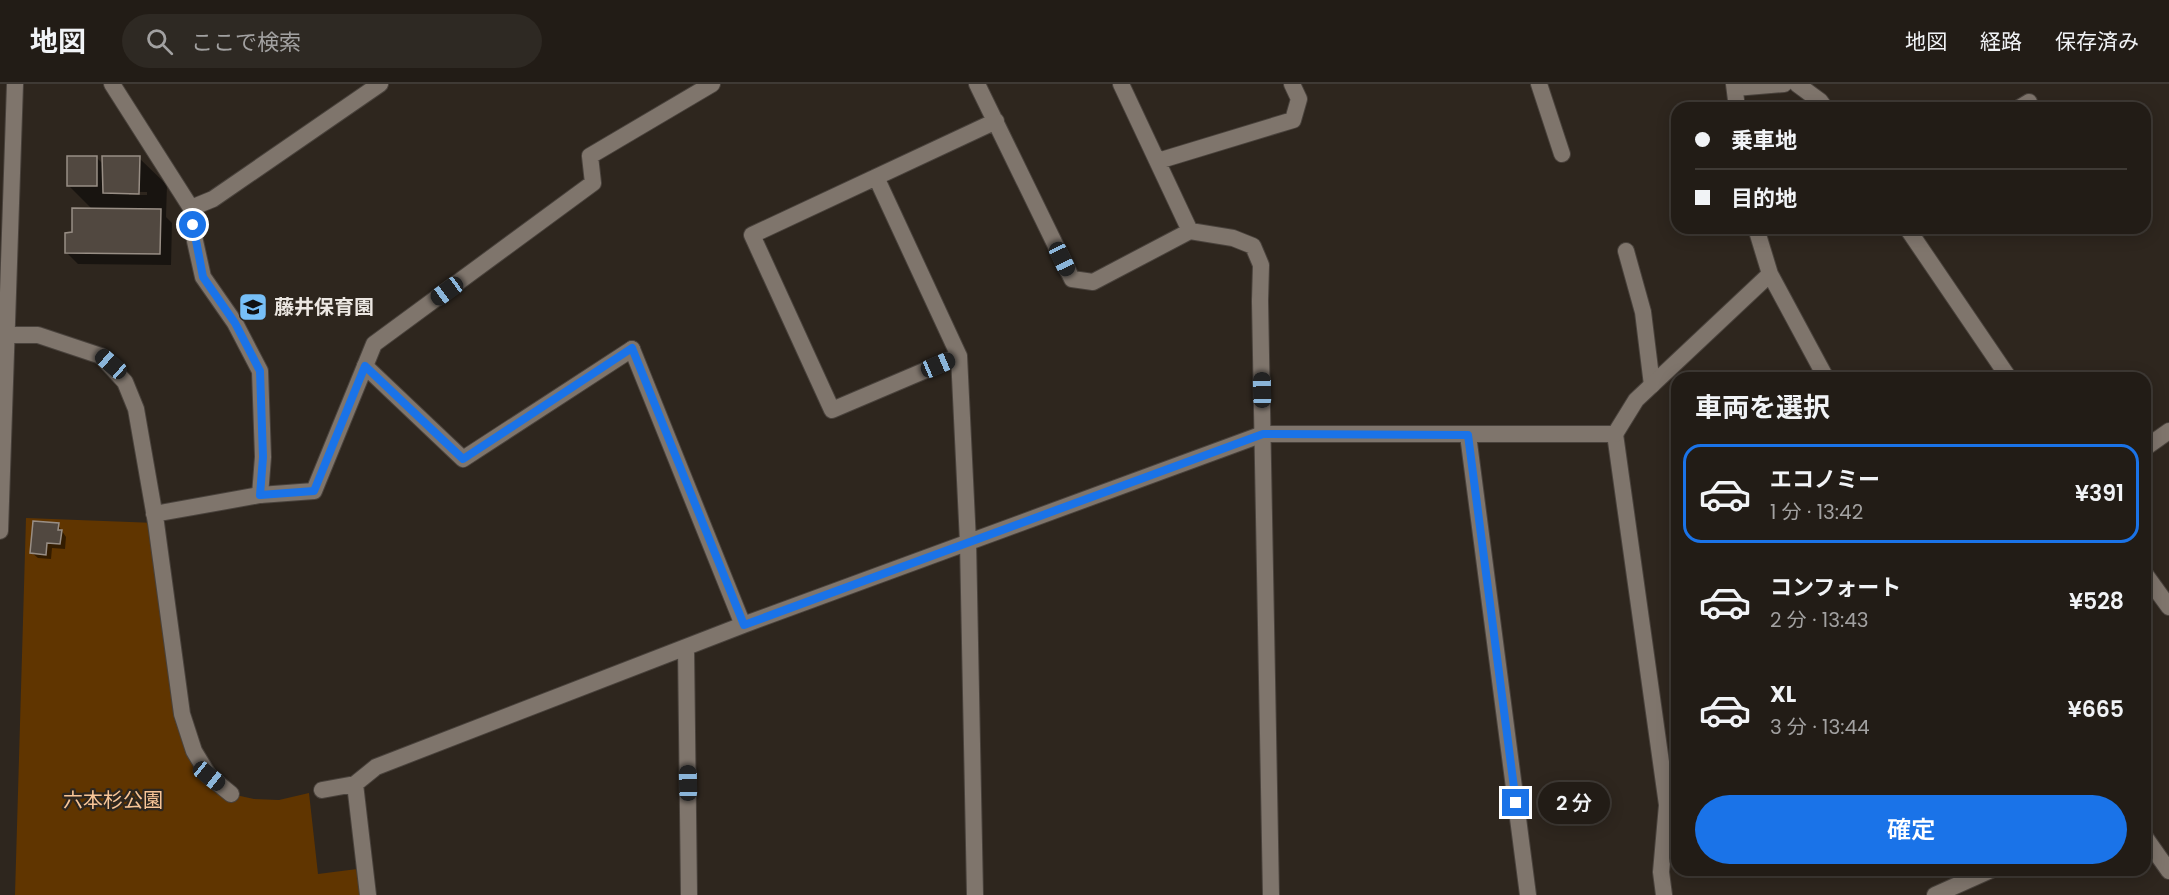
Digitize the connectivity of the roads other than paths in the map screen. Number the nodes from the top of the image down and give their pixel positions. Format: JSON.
{"nodes":[{"id":1,"x":15,"y":84,"type":"edge"},
{"id":2,"x":112,"y":84,"type":"edge"},
{"id":3,"x":381,"y":84,"type":"edge"},
{"id":4,"x":712,"y":84,"type":"edge"},
{"id":5,"x":977,"y":84,"type":"edge"},
{"id":6,"x":1120,"y":84,"type":"edge"},
{"id":7,"x":1292,"y":84,"type":"edge"},
{"id":8,"x":1539,"y":84,"type":"edge"},
{"id":9,"x":1784,"y":84,"type":"edge"},
{"id":10,"x":1797,"y":84,"type":"edge"},
{"id":11,"x":1734,"y":86,"type":"edge"},
{"id":12,"x":1736,"y":102,"type":"edge"},
{"id":13,"x":1821,"y":102,"type":"edge"},
{"id":14,"x":996,"y":122,"type":"junction"},
{"id":15,"x":1562,"y":154,"type":"dead end"},
{"id":16,"x":1158,"y":161,"type":"junction"},
{"id":17,"x":876,"y":177,"type":"junction"},
{"id":18,"x":191,"y":208,"type":"junction"},
{"id":19,"x":1190,"y":231,"type":"junction"},
{"id":20,"x":1758,"y":234,"type":"edge"},
{"id":21,"x":1911,"y":234,"type":"edge"},
{"id":22,"x":1626,"y":251,"type":"dead end"},
{"id":23,"x":1770,"y":274,"type":"junction"},
{"id":24,"x":7,"y":335,"type":"junction"},
{"id":25,"x":959,"y":356,"type":"junction"},
{"id":26,"x":365,"y":366,"type":"junction"},
{"id":27,"x":1822,"y":372,"type":"edge"},
{"id":28,"x":2005,"y":372,"type":"edge"},
{"id":29,"x":1652,"y":385,"type":"junction"},
{"id":30,"x":2169,"y":431,"type":"edge"},
{"id":31,"x":1263,"y":434,"type":"junction"},
{"id":32,"x":1615,"y":434,"type":"junction"},
{"id":33,"x":1468,"y":435,"type":"junction"},
{"id":34,"x":2151,"y":444,"type":"edge"},
{"id":35,"x":260,"y":495,"type":"junction"},
{"id":36,"x":154,"y":514,"type":"junction"},
{"id":37,"x":0,"y":531,"type":"edge"},
{"id":38,"x":968,"y":542,"type":"junction"},
{"id":39,"x":2151,"y":582,"type":"edge"},
{"id":40,"x":2169,"y":608,"type":"edge"},
{"id":41,"x":744,"y":625,"type":"junction"},
{"id":42,"x":686,"y":648,"type":"junction"},
{"id":43,"x":355,"y":784,"type":"junction"},
{"id":44,"x":322,"y":790,"type":"dead end"},
{"id":45,"x":231,"y":794,"type":"dead end"},
{"id":46,"x":1671,"y":797,"type":"edge"},
{"id":47,"x":1671,"y":809,"type":"edge"},
{"id":48,"x":2151,"y":846,"type":"edge"},
{"id":49,"x":2169,"y":871,"type":"edge"},
{"id":50,"x":1978,"y":876,"type":"edge"},
{"id":51,"x":368,"y":895,"type":"edge"},
{"id":52,"x":689,"y":895,"type":"edge"},
{"id":53,"x":975,"y":895,"type":"edge"},
{"id":54,"x":1271,"y":895,"type":"edge"},
{"id":55,"x":1528,"y":895,"type":"edge"},
{"id":56,"x":1664,"y":895,"type":"edge"},
{"id":57,"x":1935,"y":895,"type":"edge"}],
"edges":[{"from":1,"to":24,"type":"street"},
{"from":2,"to":18,"type":"street"},
{"from":3,"to":18,"type":"street"},
{"from":4,"to":26,"type":"street"},
{"from":5,"to":14,"type":"street"},
{"from":6,"to":16,"type":"street"},
{"from":7,"to":16,"type":"street"},
{"from":8,"to":15,"type":"street"},
{"from":9,"to":11,"type":"street"},
{"from":10,"to":13,"type":"street"},
{"from":11,"to":12,"type":"street"},
{"from":14,"to":17,"type":"street"},
{"from":14,"to":19,"type":"street"},
{"from":16,"to":19,"type":"street"},
{"from":17,"to":25,"type":"street"},
{"from":17,"to":25,"type":"street"},
{"from":18,"to":35,"type":"street"},
{"from":19,"to":31,"type":"street"},
{"from":20,"to":23,"type":"street"},
{"from":21,"to":28,"type":"street"},
{"from":22,"to":29,"type":"street"},
{"from":23,"to":27,"type":"street"},
{"from":23,"to":29,"type":"street"},
{"from":24,"to":36,"type":"street"},
{"from":24,"to":37,"type":"street"},
{"from":25,"to":38,"type":"street"},
{"from":26,"to":35,"type":"street"},
{"from":26,"to":41,"type":"street"},
{"from":29,"to":32,"type":"street"},
{"from":30,"to":34,"type":"street"},
{"from":31,"to":33,"type":"street"},
{"from":31,"to":38,"type":"street"},
{"from":31,"to":54,"type":"street"},
{"from":32,"to":33,"type":"street"},
{"from":32,"to":46,"type":"street"},
{"from":33,"to":55,"type":"street"},
{"from":35,"to":36,"type":"street"},
{"from":36,"to":45,"type":"street"},
{"from":38,"to":41,"type":"street"},
{"from":38,"to":53,"type":"street"},
{"from":39,"to":40,"type":"street"},
{"from":41,"to":42,"type":"street"},
{"from":42,"to":43,"type":"street"},
{"from":42,"to":52,"type":"street"},
{"from":43,"to":44,"type":"street"},
{"from":43,"to":51,"type":"street"},
{"from":47,"to":56,"type":"street"},
{"from":48,"to":49,"type":"street"},
{"from":50,"to":57,"type":"street"}]}
